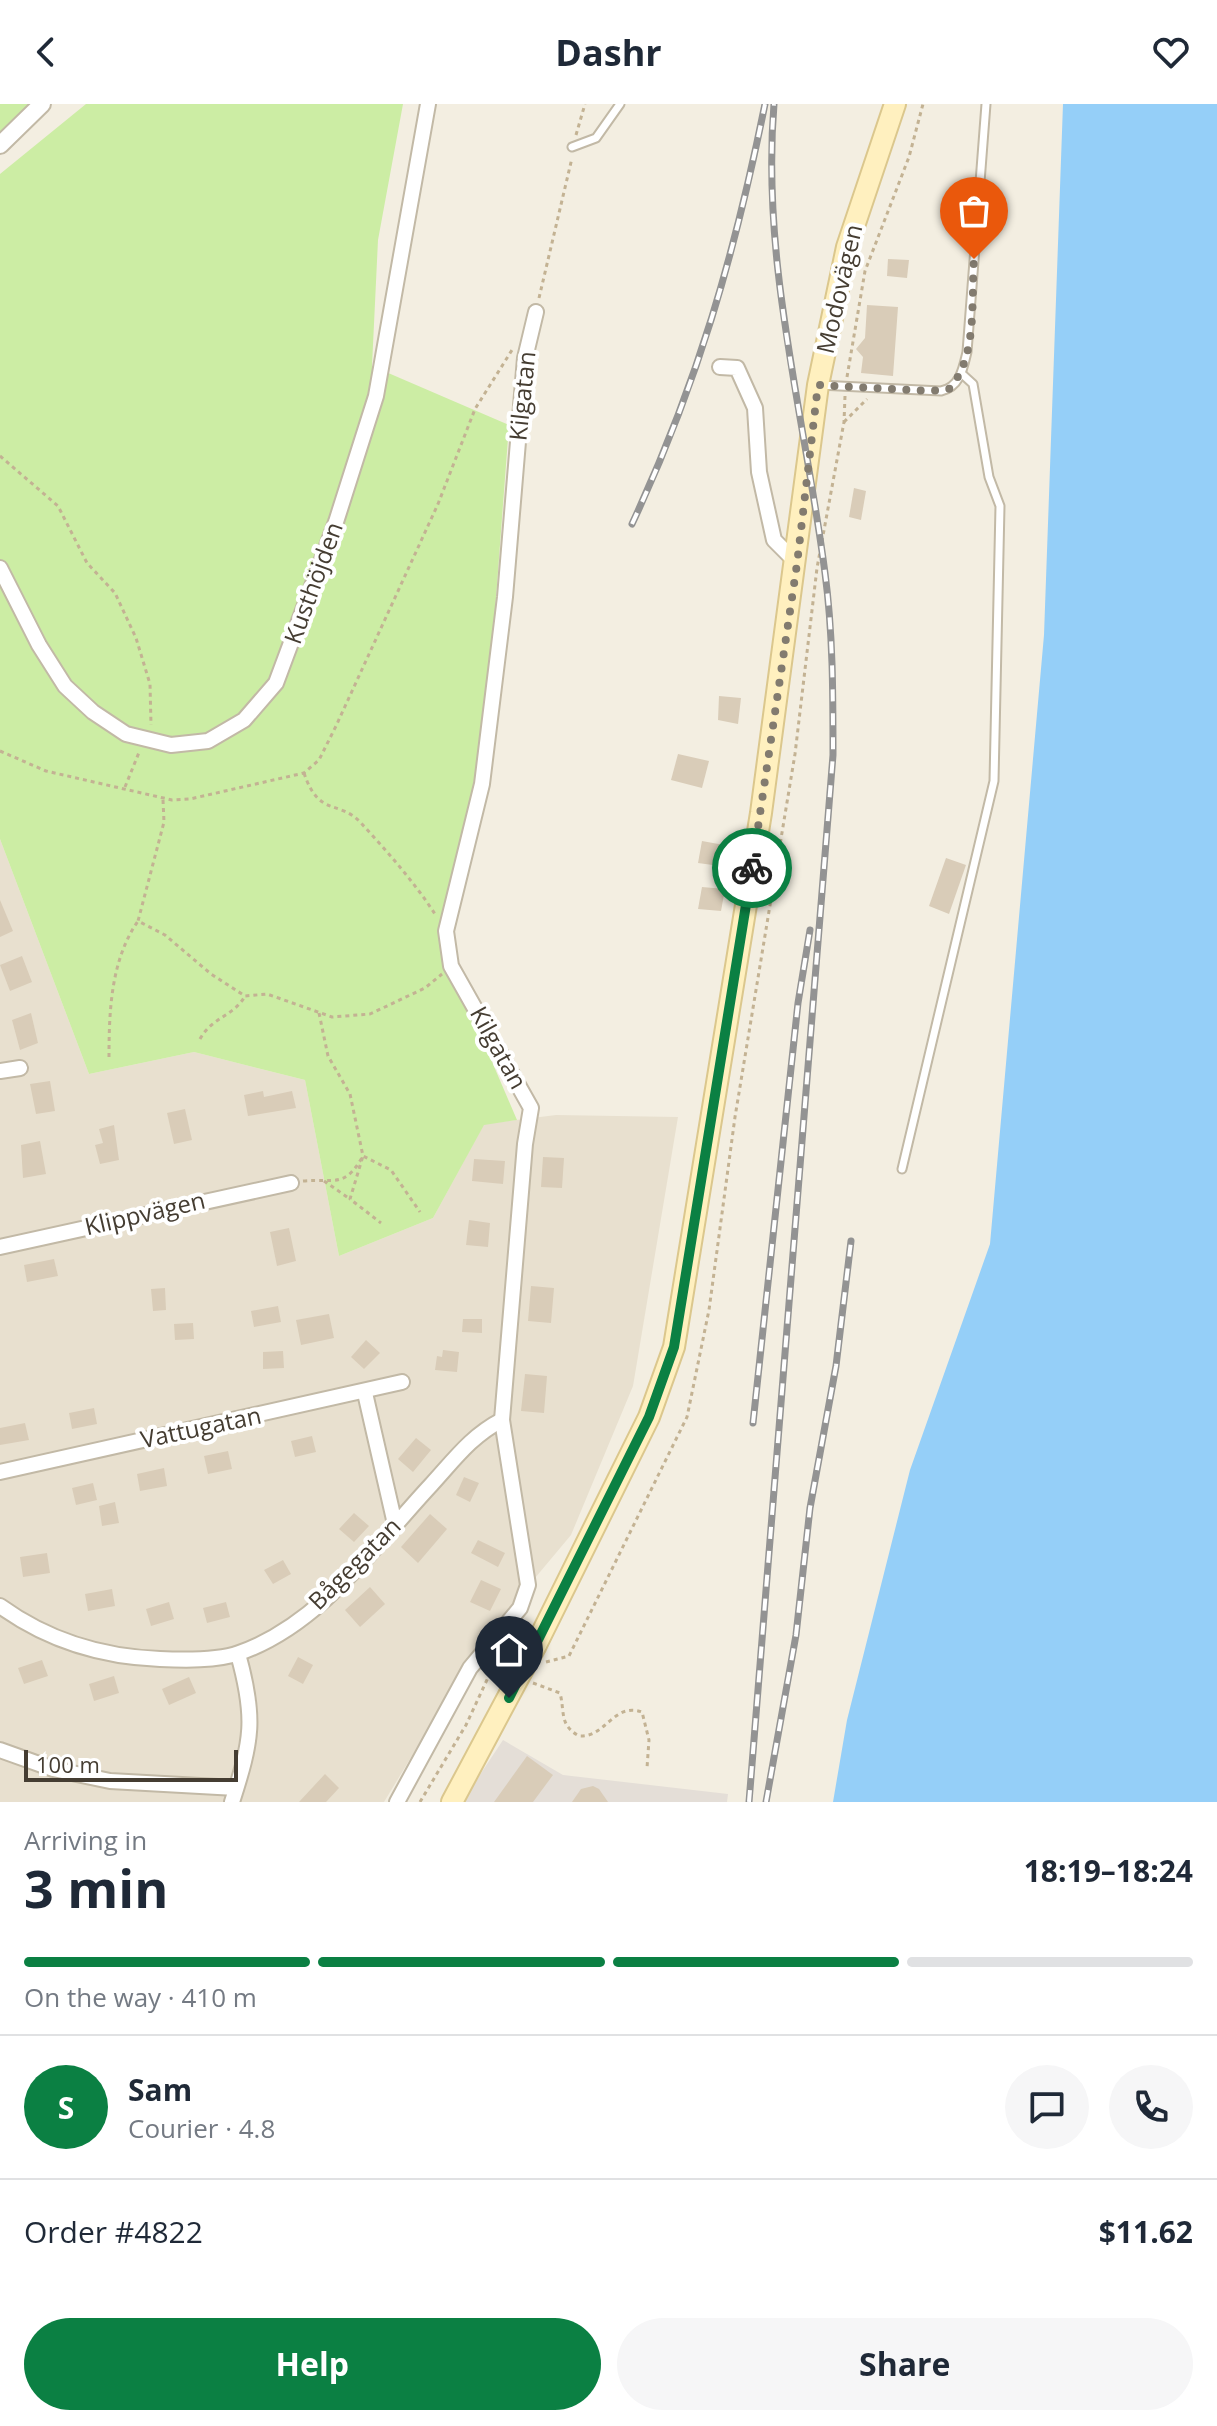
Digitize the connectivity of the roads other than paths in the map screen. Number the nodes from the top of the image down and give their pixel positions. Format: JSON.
{"nodes":[{"id":1,"x":42,"y":104,"type":"edge"},
{"id":2,"x":428,"y":104,"type":"edge"},
{"id":3,"x":620,"y":104,"type":"edge"},
{"id":4,"x":895,"y":104,"type":"edge"},
{"id":5,"x":986,"y":104,"type":"edge"},
{"id":6,"x":0,"y":145,"type":"edge"},
{"id":7,"x":572,"y":147,"type":"road end"},
{"id":8,"x":536,"y":312,"type":"road end"},
{"id":9,"x":720,"y":367,"type":"dead end"},
{"id":10,"x":962,"y":374,"type":"junction"},
{"id":11,"x":818,"y":385,"type":"junction"},
{"id":12,"x":797,"y":564,"type":"junction"},
{"id":13,"x":0,"y":568,"type":"edge"},
{"id":14,"x":20,"y":1068,"type":"dead end"},
{"id":15,"x":0,"y":1071,"type":"edge"},
{"id":16,"x":902,"y":1169,"type":"dead end"},
{"id":17,"x":291,"y":1183,"type":"road end"},
{"id":18,"x":0,"y":1247,"type":"edge"},
{"id":19,"x":402,"y":1382,"type":"dead end"},
{"id":20,"x":365,"y":1393,"type":"junction"},
{"id":21,"x":502,"y":1420,"type":"junction"},
{"id":22,"x":0,"y":1472,"type":"edge"},
{"id":23,"x":395,"y":1524,"type":"junction"},
{"id":24,"x":0,"y":1606,"type":"edge"},
{"id":25,"x":238,"y":1654,"type":"junction"},
{"id":26,"x":0,"y":1750,"type":"edge"},
{"id":27,"x":473,"y":1766,"type":"junction"},
{"id":28,"x":234,"y":1795,"type":"edge"},
{"id":29,"x":397,"y":1802,"type":"edge"},
{"id":30,"x":443,"y":1802,"type":"edge"},
{"id":31,"x":452,"y":1802,"type":"edge"}],
"edges":[{"from":1,"to":6,"type":"street"},
{"from":2,"to":13,"type":"street","name":"Kusthöjden"},
{"from":3,"to":7,"type":"lane"},
{"from":4,"to":11,"type":"main road","name":"Modovägen"},
{"from":5,"to":10,"type":"lane"},
{"from":8,"to":21,"type":"street","name":"Kilgatan"},
{"from":9,"to":12,"type":"street"},
{"from":10,"to":11,"type":"lane"},
{"from":10,"to":16,"type":"lane"},
{"from":11,"to":12,"type":"main road","name":"Modovägen"},
{"from":12,"to":27,"type":"main road","name":"Modovägen","bridge":true},
{"from":14,"to":15,"type":"street"},
{"from":17,"to":18,"type":"street","name":"Klippvägen"},
{"from":19,"to":20,"type":"street","name":"Vattugatan"},
{"from":20,"to":22,"type":"street","name":"Vattugatan"},
{"from":20,"to":23,"type":"street"},
{"from":21,"to":23,"type":"street","name":"Bågegatan"},
{"from":21,"to":29,"type":"street","name":"Kilgatan"},
{"from":23,"to":25,"type":"street","name":"Bågegatan"},
{"from":24,"to":25,"type":"street","name":"Bågegatan"},
{"from":25,"to":28,"type":"street"},
{"from":26,"to":28,"type":"street"},
{"from":27,"to":30,"type":"main road","name":"Modovägen"},
{"from":27,"to":31,"type":"main road","name":"Modovägen"}]}
